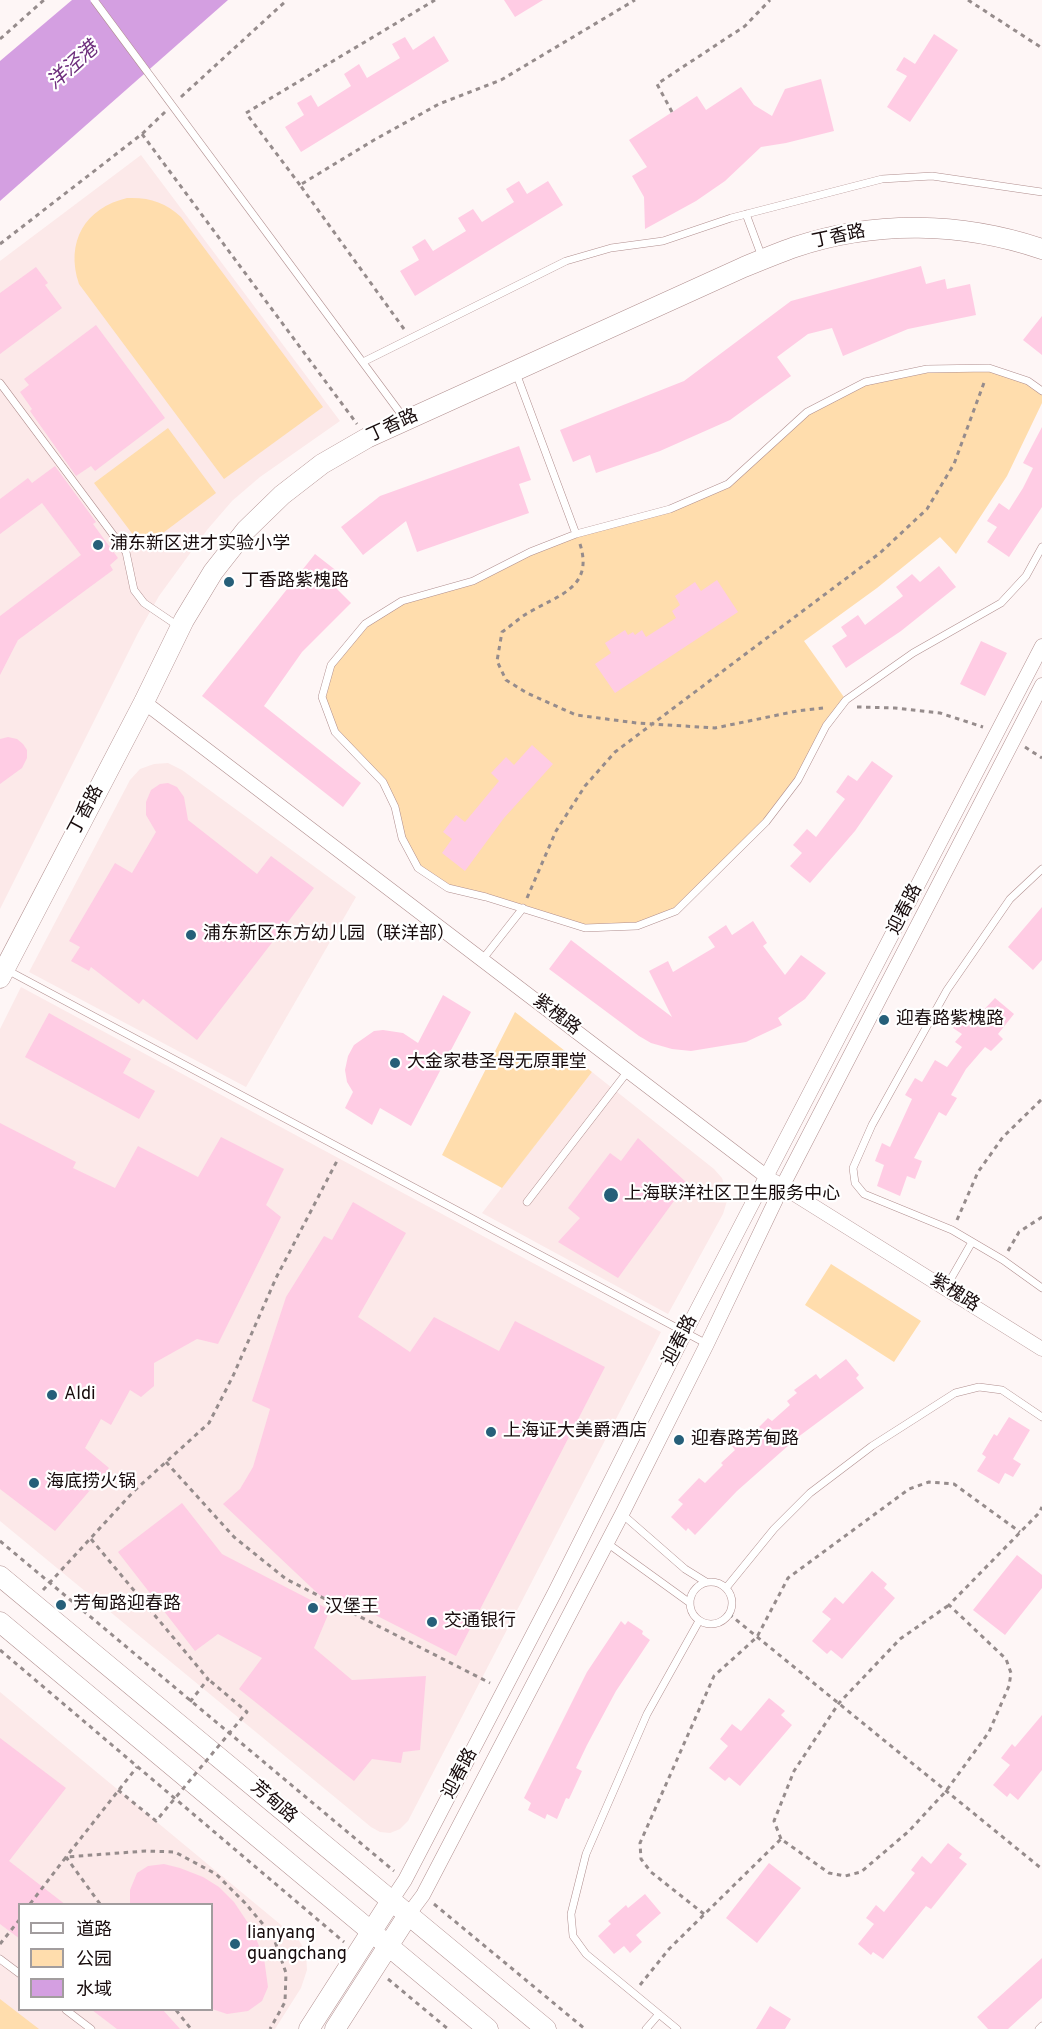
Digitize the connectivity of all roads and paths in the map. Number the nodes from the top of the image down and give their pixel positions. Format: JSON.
{"nodes":[{"id":1,"x":44,"y":0,"type":"edge"},
{"id":2,"x":94,"y":0,"type":"edge"},
{"id":3,"x":287,"y":0,"type":"edge"},
{"id":4,"x":435,"y":0,"type":"edge"},
{"id":5,"x":635,"y":0,"type":"edge"},
{"id":6,"x":770,"y":0,"type":"edge"},
{"id":7,"x":968,"y":0,"type":"edge"},
{"id":8,"x":0,"y":39,"type":"edge"},
{"id":9,"x":1042,"y":48,"type":"edge"},
{"id":10,"x":181,"y":97,"type":"dead end"},
{"id":11,"x":165,"y":112,"type":"dead end"},
{"id":12,"x":672,"y":112,"type":"dead end"},
{"id":13,"x":141,"y":134,"type":"junction"},
{"id":14,"x":300,"y":185,"type":"junction"},
{"id":15,"x":1042,"y":192,"type":"edge"},
{"id":16,"x":746,"y":214,"type":"junction"},
{"id":17,"x":0,"y":243,"type":"edge"},
{"id":18,"x":1042,"y":249,"type":"edge"},
{"id":19,"x":763,"y":260,"type":"junction"},
{"id":20,"x":411,"y":338,"type":"junction"},
{"id":21,"x":363,"y":362,"type":"junction"},
{"id":22,"x":989,"y":368,"type":"junction"},
{"id":23,"x":515,"y":371,"type":"junction"},
{"id":24,"x":0,"y":383,"type":"edge"},
{"id":25,"x":1042,"y":391,"type":"edge"},
{"id":26,"x":406,"y":420,"type":"junction"},
{"id":27,"x":367,"y":438,"type":"junction"},
{"id":28,"x":576,"y":534,"type":"junction"},
{"id":29,"x":1042,"y":547,"type":"edge"},
{"id":30,"x":180,"y":628,"type":"junction"},
{"id":31,"x":1042,"y":645,"type":"edge"},
{"id":32,"x":1042,"y":685,"type":"edge"},
{"id":33,"x":144,"y":702,"type":"junction"},
{"id":34,"x":841,"y":706,"type":"junction"},
{"id":35,"x":651,"y":724,"type":"junction"},
{"id":36,"x":998,"y":731,"type":"junction"},
{"id":37,"x":1042,"y":869,"type":"edge"},
{"id":38,"x":523,"y":908,"type":"junction"},
{"id":39,"x":482,"y":960,"type":"junction"},
{"id":40,"x":2,"y":973,"type":"edge"},
{"id":41,"x":628,"y":1071,"type":"junction"},
{"id":42,"x":1042,"y":1100,"type":"edge"},
{"id":43,"x":343,"y":1150,"type":"junction"},
{"id":44,"x":767,"y":1177,"type":"junction"},
{"id":45,"x":782,"y":1187,"type":"junction"},
{"id":46,"x":527,"y":1202,"type":"dead end"},
{"id":47,"x":1042,"y":1216,"type":"edge"},
{"id":48,"x":952,"y":1230,"type":"junction"},
{"id":49,"x":972,"y":1242,"type":"junction"},
{"id":50,"x":1003,"y":1260,"type":"junction"},
{"id":51,"x":945,"y":1288,"type":"junction"},
{"id":52,"x":1042,"y":1288,"type":"edge"},
{"id":53,"x":685,"y":1333,"type":"junction"},
{"id":54,"x":707,"y":1344,"type":"junction"},
{"id":55,"x":1042,"y":1349,"type":"edge"},
{"id":56,"x":1042,"y":1417,"type":"edge"},
{"id":57,"x":166,"y":1462,"type":"junction"},
{"id":58,"x":1042,"y":1507,"type":"edge"},
{"id":59,"x":622,"y":1514,"type":"junction"},
{"id":60,"x":1020,"y":1532,"type":"junction"},
{"id":61,"x":90,"y":1538,"type":"junction"},
{"id":62,"x":0,"y":1541,"type":"edge"},
{"id":63,"x":607,"y":1543,"type":"junction"},
{"id":64,"x":0,"y":1576,"type":"edge"},
{"id":65,"x":706,"y":1582,"type":"junction"},
{"id":66,"x":49,"y":1583,"type":"junction"},
{"id":67,"x":726,"y":1588,"type":"junction"},
{"id":68,"x":32,"y":1603,"type":"junction"},
{"id":69,"x":690,"y":1603,"type":"junction"},
{"id":70,"x":949,"y":1605,"type":"junction"},
{"id":71,"x":729,"y":1614,"type":"junction"},
{"id":72,"x":699,"y":1621,"type":"junction"},
{"id":73,"x":0,"y":1623,"type":"edge"},
{"id":74,"x":757,"y":1637,"type":"junction"},
{"id":75,"x":0,"y":1650,"type":"edge"},
{"id":76,"x":208,"y":1679,"type":"junction"},
{"id":77,"x":504,"y":1690,"type":"junction"},
{"id":78,"x":190,"y":1702,"type":"junction"},
{"id":79,"x":839,"y":1703,"type":"junction"},
{"id":80,"x":137,"y":1767,"type":"junction"},
{"id":81,"x":118,"y":1790,"type":"junction"},
{"id":82,"x":946,"y":1791,"type":"junction"},
{"id":83,"x":781,"y":1839,"type":"junction"},
{"id":84,"x":66,"y":1857,"type":"junction"},
{"id":85,"x":1042,"y":1869,"type":"edge"},
{"id":86,"x":405,"y":1880,"type":"junction"},
{"id":87,"x":423,"y":1895,"type":"junction"},
{"id":88,"x":391,"y":1901,"type":"junction"},
{"id":89,"x":32,"y":1903,"type":"edge"},
{"id":90,"x":99,"y":1903,"type":"edge"},
{"id":91,"x":704,"y":1914,"type":"junction"},
{"id":92,"x":408,"y":1915,"type":"junction"},
{"id":93,"x":18,"y":1922,"type":"edge"},
{"id":94,"x":371,"y":1932,"type":"junction"},
{"id":95,"x":0,"y":1944,"type":"edge"},
{"id":96,"x":388,"y":1946,"type":"junction"},
{"id":97,"x":278,"y":1951,"type":"junction"},
{"id":98,"x":357,"y":1953,"type":"junction"},
{"id":99,"x":0,"y":1959,"type":"edge"},
{"id":100,"x":374,"y":1967,"type":"junction"},
{"id":101,"x":18,"y":1972,"type":"edge"},
{"id":102,"x":634,"y":1993,"type":"junction"},
{"id":103,"x":67,"y":2011,"type":"edge"},
{"id":104,"x":177,"y":2011,"type":"edge"},
{"id":105,"x":659,"y":2014,"type":"junction"},
{"id":106,"x":91,"y":2029,"type":"edge"},
{"id":107,"x":191,"y":2029,"type":"edge"},
{"id":108,"x":270,"y":2029,"type":"edge"},
{"id":109,"x":309,"y":2029,"type":"edge"},
{"id":110,"x":335,"y":2029,"type":"edge"},
{"id":111,"x":448,"y":2029,"type":"edge"},
{"id":112,"x":488,"y":2029,"type":"edge"},
{"id":113,"x":546,"y":2029,"type":"edge"},
{"id":114,"x":585,"y":2029,"type":"edge"},
{"id":115,"x":646,"y":2029,"type":"edge"},
{"id":116,"x":677,"y":2029,"type":"edge"}],
"edges":[{"from":1,"to":8,"type":"path"},
{"from":2,"to":21,"type":"lane","bridge":true},
{"from":3,"to":10,"type":"path"},
{"from":4,"to":14,"type":"path"},
{"from":5,"to":14,"type":"path"},
{"from":6,"to":12,"type":"path"},
{"from":7,"to":9,"type":"path"},
{"from":11,"to":13,"type":"path"},
{"from":13,"to":17,"type":"path"},
{"from":13,"to":27,"type":"path"},
{"from":14,"to":20,"type":"path"},
{"from":15,"to":16,"type":"lane"},
{"from":16,"to":19,"type":"lane"},
{"from":16,"to":20,"type":"lane"},
{"from":18,"to":19,"type":"street","name":"丁香路"},
{"from":19,"to":23,"type":"street","name":"丁香路"},
{"from":20,"to":21,"type":"lane"},
{"from":21,"to":26,"type":"lane"},
{"from":22,"to":25,"type":"lane"},
{"from":22,"to":28,"type":"lane"},
{"from":22,"to":35,"type":"path"},
{"from":23,"to":26,"type":"street","name":"丁香路"},
{"from":23,"to":28,"type":"lane"},
{"from":24,"to":30,"type":"lane"},
{"from":26,"to":27,"type":"street","name":"丁香路"},
{"from":27,"to":30,"type":"street","name":"丁香路"},
{"from":28,"to":35,"type":"path"},
{"from":28,"to":38,"type":"lane"},
{"from":29,"to":34,"type":"lane"},
{"from":30,"to":33,"type":"street","name":"丁香路"},
{"from":31,"to":36,"type":"street","name":"迎春路"},
{"from":32,"to":45,"type":"street","name":"迎春路"},
{"from":33,"to":39,"type":"street","name":"紫槐路"},
{"from":33,"to":40,"type":"street","name":"丁香路"},
{"from":34,"to":35,"type":"path"},
{"from":34,"to":36,"type":"path"},
{"from":34,"to":38,"type":"lane"},
{"from":35,"to":38,"type":"path"},
{"from":36,"to":44,"type":"street","name":"迎春路"},
{"from":37,"to":48,"type":"lane"},
{"from":38,"to":39,"type":"lane"},
{"from":39,"to":41,"type":"street","name":"紫槐路"},
{"from":40,"to":43,"type":"lane"},
{"from":41,"to":44,"type":"street","name":"紫槐路"},
{"from":41,"to":46,"type":"lane"},
{"from":42,"to":48,"type":"path"},
{"from":43,"to":53,"type":"lane"},
{"from":43,"to":57,"type":"path"},
{"from":44,"to":45,"type":"street","name":"紫槐路"},
{"from":44,"to":53,"type":"street","name":"迎春路"},
{"from":45,"to":51,"type":"street","name":"紫槐路"},
{"from":45,"to":54,"type":"street","name":"迎春路"},
{"from":47,"to":50,"type":"path"},
{"from":48,"to":49,"type":"lane"},
{"from":49,"to":50,"type":"lane"},
{"from":49,"to":51,"type":"lane"},
{"from":50,"to":52,"type":"lane"},
{"from":51,"to":55,"type":"street","name":"紫槐路"},
{"from":53,"to":54,"type":"lane"},
{"from":53,"to":77,"type":"street","name":"迎春路"},
{"from":54,"to":59,"type":"street","name":"迎春路"},
{"from":56,"to":67,"type":"lane"},
{"from":57,"to":61,"type":"path"},
{"from":57,"to":77,"type":"path"},
{"from":58,"to":60,"type":"path"},
{"from":59,"to":63,"type":"street","name":"迎春路"},
{"from":59,"to":65,"type":"lane"},
{"from":60,"to":70,"type":"path"},
{"from":60,"to":74,"type":"path"},
{"from":61,"to":66,"type":"path"},
{"from":61,"to":76,"type":"path"},
{"from":62,"to":66,"type":"path"},
{"from":63,"to":69,"type":"lane"},
{"from":63,"to":87,"type":"street","name":"迎春路"},
{"from":64,"to":68,"type":"street","name":"芳甸路"},
{"from":65,"to":67,"type":"lane"},
{"from":65,"to":69,"type":"lane"},
{"from":66,"to":68,"type":"path"},
{"from":66,"to":78,"type":"path"},
{"from":67,"to":71,"type":"lane"},
{"from":68,"to":88,"type":"street","name":"芳甸路"},
{"from":69,"to":72,"type":"lane"},
{"from":70,"to":79,"type":"path"},
{"from":70,"to":82,"type":"path"},
{"from":71,"to":72,"type":"lane"},
{"from":71,"to":74,"type":"path"},
{"from":72,"to":102,"type":"lane"},
{"from":73,"to":94,"type":"street","name":"芳甸路"},
{"from":74,"to":79,"type":"path"},
{"from":74,"to":91,"type":"path"},
{"from":75,"to":80,"type":"path"},
{"from":76,"to":78,"type":"path"},
{"from":76,"to":81,"type":"path","bridge":true},
{"from":77,"to":86,"type":"street","name":"迎春路"},
{"from":78,"to":86,"type":"path"},
{"from":79,"to":82,"type":"path"},
{"from":79,"to":83,"type":"path"},
{"from":80,"to":81,"type":"path"},
{"from":80,"to":98,"type":"path"},
{"from":81,"to":84,"type":"path"},
{"from":82,"to":83,"type":"path"},
{"from":82,"to":85,"type":"path"},
{"from":83,"to":91,"type":"path"},
{"from":84,"to":89,"type":"path"},
{"from":84,"to":90,"type":"path"},
{"from":84,"to":97,"type":"path"},
{"from":86,"to":88,"type":"street","name":"迎春路"},
{"from":87,"to":92,"type":"street","name":"迎春路"},
{"from":87,"to":114,"type":"path"},
{"from":88,"to":92,"type":"street","name":"芳甸路"},
{"from":88,"to":94,"type":"street","name":"迎春路"},
{"from":91,"to":102,"type":"path"},
{"from":92,"to":96,"type":"street","name":"迎春路"},
{"from":92,"to":113,"type":"street","name":"芳甸路"},
{"from":93,"to":95,"type":"path"},
{"from":94,"to":96,"type":"street","name":"芳甸路"},
{"from":94,"to":98,"type":"street","name":"迎春路"},
{"from":96,"to":100,"type":"street","name":"迎春路"},
{"from":96,"to":112,"type":"street","name":"芳甸路"},
{"from":97,"to":98,"type":"path"},
{"from":97,"to":108,"type":"path"},
{"from":98,"to":109,"type":"street","name":"迎春路"},
{"from":99,"to":101,"type":"lane"},
{"from":100,"to":110,"type":"street","name":"迎春路"},
{"from":100,"to":111,"type":"path"},
{"from":102,"to":105,"type":"lane"},
{"from":103,"to":106,"type":"lane"},
{"from":104,"to":107,"type":"path"},
{"from":105,"to":115,"type":"lane"},
{"from":105,"to":116,"type":"lane"}]}
